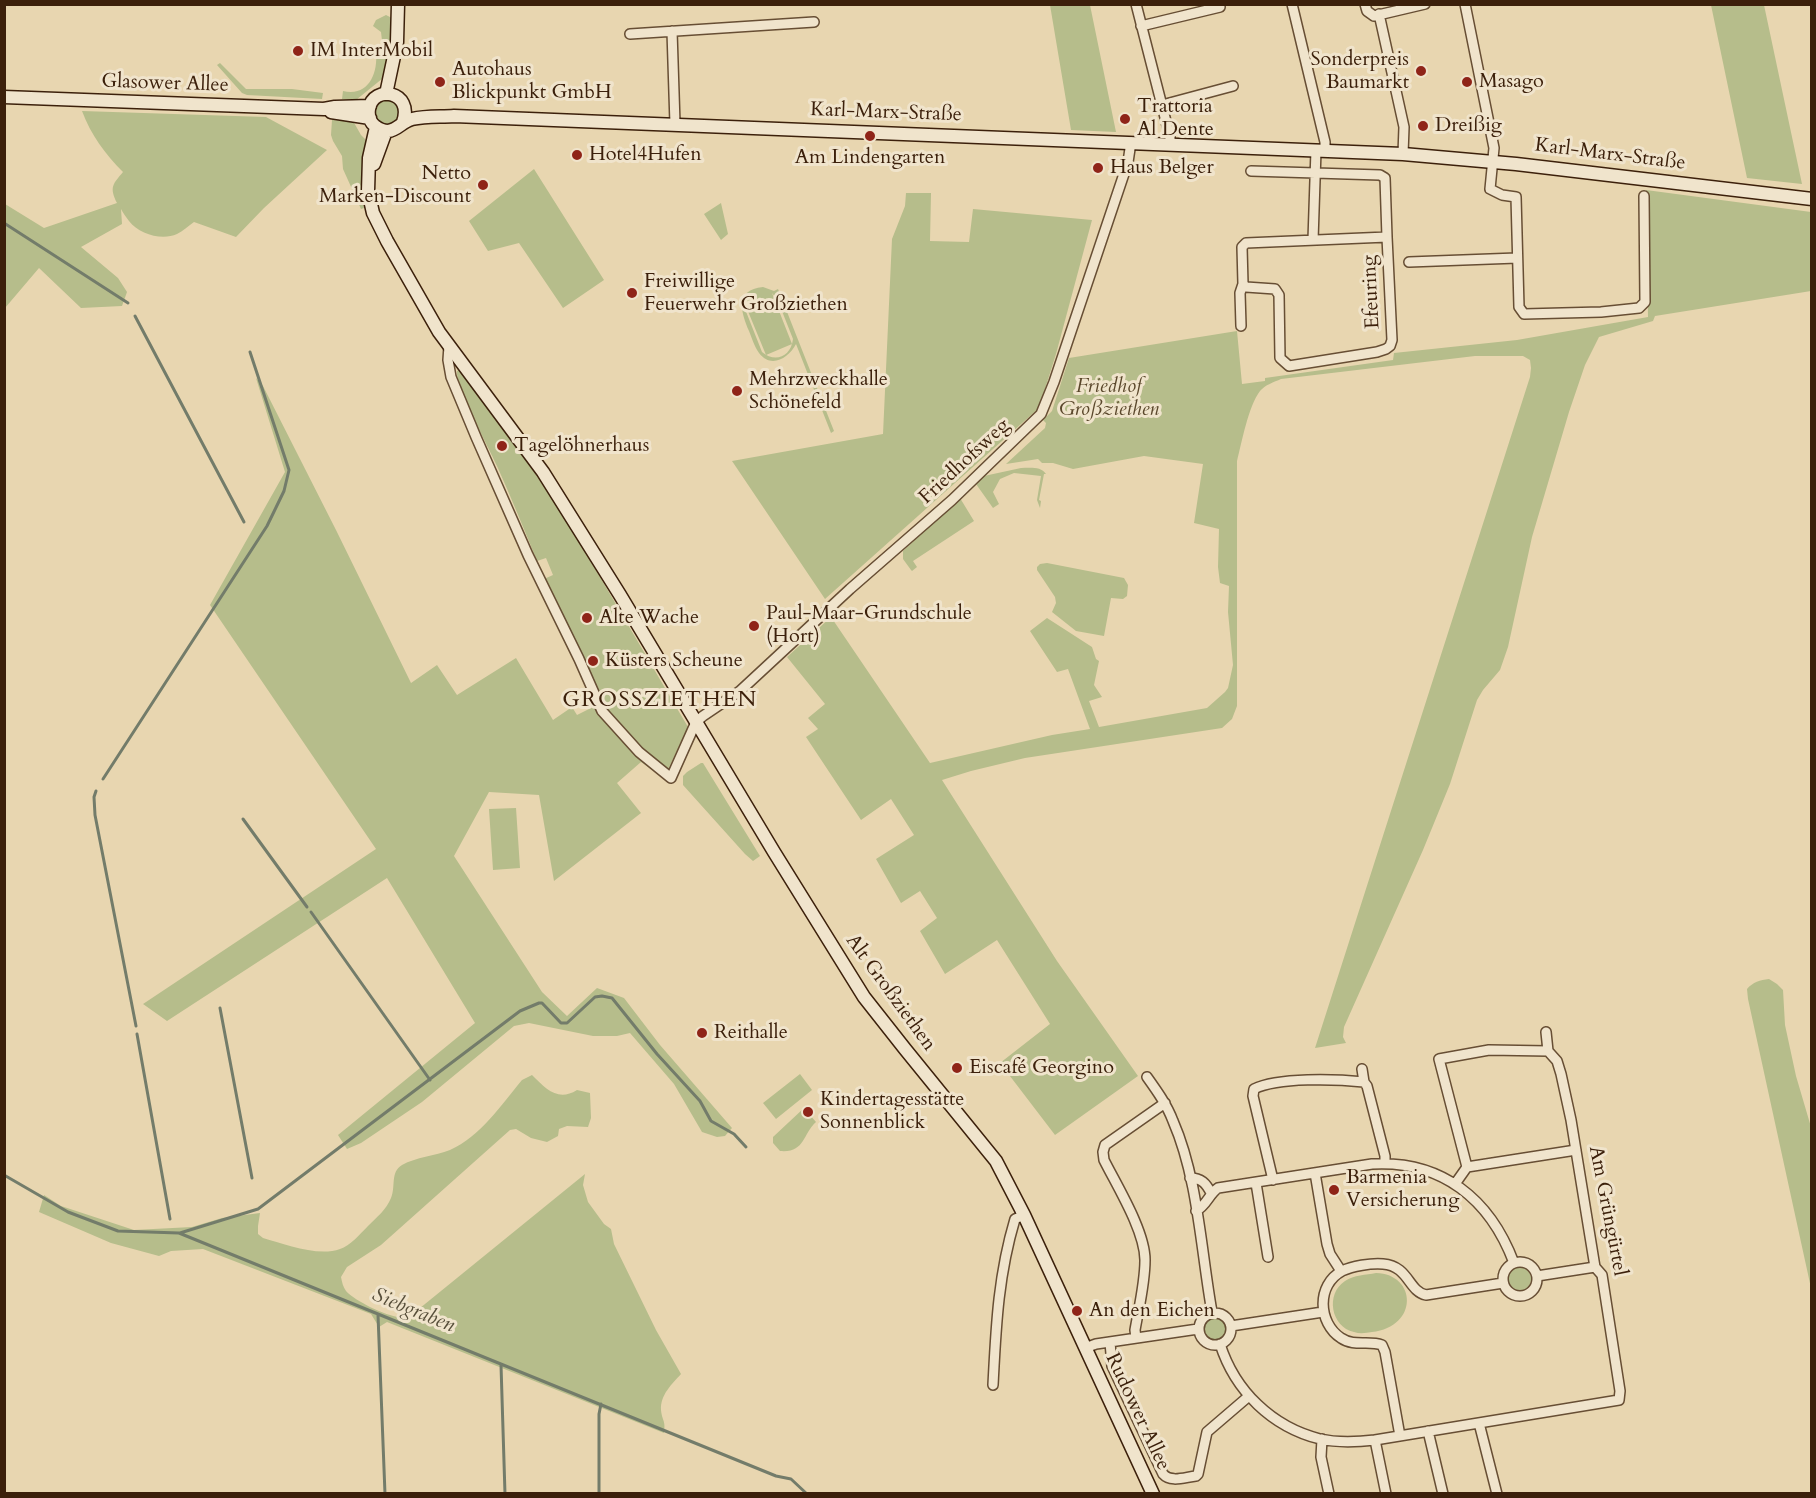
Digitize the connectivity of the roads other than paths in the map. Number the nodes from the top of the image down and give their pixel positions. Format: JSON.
{"nodes":[{"id":1,"x":398,"y":4,"type":"edge"},
{"id":2,"x":1136,"y":4,"type":"edge"},
{"id":3,"x":1292,"y":4,"type":"edge"},
{"id":4,"x":1365,"y":4,"type":"edge"},
{"id":5,"x":1465,"y":4,"type":"edge"},
{"id":6,"x":1422,"y":5,"type":"edge"},
{"id":7,"x":1220,"y":7,"type":"dead end"},
{"id":8,"x":1379,"y":14,"type":"junction"},
{"id":9,"x":814,"y":22,"type":"dead end"},
{"id":10,"x":1141,"y":26,"type":"junction"},
{"id":11,"x":672,"y":31,"type":"junction"},
{"id":12,"x":630,"y":34,"type":"dead end"},
{"id":13,"x":1233,"y":86,"type":"dead end"},
{"id":14,"x":391,"y":95,"type":"junction"},
{"id":15,"x":4,"y":97,"type":"edge"},
{"id":16,"x":1162,"y":105,"type":"junction"},
{"id":17,"x":405,"y":108,"type":"junction"},
{"id":18,"x":454,"y":116,"type":"junction"},
{"id":19,"x":375,"y":120,"type":"junction"},
{"id":20,"x":403,"y":122,"type":"junction"},
{"id":21,"x":675,"y":124,"type":"junction"},
{"id":22,"x":1131,"y":142,"type":"junction"},
{"id":23,"x":1170,"y":144,"type":"junction"},
{"id":24,"x":1320,"y":151,"type":"junction"},
{"id":25,"x":1403,"y":154,"type":"junction"},
{"id":26,"x":1493,"y":162,"type":"junction"},
{"id":27,"x":1251,"y":171,"type":"dead end"},
{"id":28,"x":1315,"y":173,"type":"junction"},
{"id":29,"x":1644,"y":196,"type":"dead end"},
{"id":30,"x":1812,"y":199,"type":"edge"},
{"id":31,"x":1387,"y":237,"type":"junction"},
{"id":32,"x":1312,"y":240,"type":"junction"},
{"id":33,"x":1517,"y":258,"type":"junction"},
{"id":34,"x":1409,"y":262,"type":"dead end"},
{"id":35,"x":1243,"y":284,"type":"junction"},
{"id":36,"x":1241,"y":326,"type":"dead end"},
{"id":37,"x":449,"y":346,"type":"junction"},
{"id":38,"x":696,"y":722,"type":"junction"},
{"id":39,"x":1546,"y":1032,"type":"dead end"},
{"id":40,"x":1548,"y":1051,"type":"junction"},
{"id":41,"x":1362,"y":1069,"type":"dead end"},
{"id":42,"x":1147,"y":1077,"type":"dead end"},
{"id":43,"x":1364,"y":1082,"type":"junction"},
{"id":44,"x":1165,"y":1103,"type":"junction"},
{"id":45,"x":1576,"y":1150,"type":"junction"},
{"id":46,"x":1385,"y":1163,"type":"junction"},
{"id":47,"x":1467,"y":1167,"type":"junction"},
{"id":48,"x":1315,"y":1173,"type":"junction"},
{"id":49,"x":1190,"y":1178,"type":"junction"},
{"id":50,"x":1273,"y":1180,"type":"junction"},
{"id":51,"x":1256,"y":1183,"type":"junction"},
{"id":52,"x":1455,"y":1184,"type":"junction"},
{"id":53,"x":1211,"y":1193,"type":"junction"},
{"id":54,"x":1196,"y":1211,"type":"junction"},
{"id":55,"x":1024,"y":1215,"type":"junction"},
{"id":56,"x":1268,"y":1257,"type":"dead end"},
{"id":57,"x":1514,"y":1263,"type":"junction"},
{"id":58,"x":1595,"y":1267,"type":"junction"},
{"id":59,"x":1341,"y":1271,"type":"junction"},
{"id":60,"x":1537,"y":1276,"type":"junction"},
{"id":61,"x":1503,"y":1282,"type":"junction"},
{"id":62,"x":1212,"y":1312,"type":"junction"},
{"id":63,"x":1323,"y":1312,"type":"junction"},
{"id":64,"x":1232,"y":1326,"type":"junction"},
{"id":65,"x":1198,"y":1329,"type":"junction"},
{"id":66,"x":1136,"y":1338,"type":"junction"},
{"id":67,"x":1110,"y":1342,"type":"junction"},
{"id":68,"x":1220,"y":1344,"type":"junction"},
{"id":69,"x":1085,"y":1348,"type":"junction"},
{"id":70,"x":993,"y":1385,"type":"dead end"},
{"id":71,"x":1249,"y":1396,"type":"junction"},
{"id":72,"x":1479,"y":1423,"type":"junction"},
{"id":73,"x":1428,"y":1431,"type":"junction"},
{"id":74,"x":1400,"y":1436,"type":"junction"},
{"id":75,"x":1322,"y":1439,"type":"junction"},
{"id":76,"x":1375,"y":1440,"type":"junction"},
{"id":77,"x":1153,"y":1494,"type":"edge"},
{"id":78,"x":1329,"y":1494,"type":"edge"},
{"id":79,"x":1386,"y":1494,"type":"edge"},
{"id":80,"x":1443,"y":1494,"type":"edge"},
{"id":81,"x":1497,"y":1494,"type":"edge"}],
"edges":[{"from":1,"to":14,"type":"main road"},
{"from":2,"to":10,"type":"street"},
{"from":3,"to":24,"type":"street"},
{"from":4,"to":8,"type":"street"},
{"from":5,"to":26,"type":"street"},
{"from":6,"to":8,"type":"street"},
{"from":7,"to":10,"type":"street"},
{"from":8,"to":25,"type":"street"},
{"from":9,"to":11,"type":"street"},
{"from":10,"to":16,"type":"street"},
{"from":11,"to":12,"type":"street"},
{"from":11,"to":21,"type":"street"},
{"from":13,"to":16,"type":"street"},
{"from":14,"to":17,"type":"main road"},
{"from":14,"to":19,"type":"main road"},
{"from":15,"to":19,"type":"main road","name":"Glasower Allee"},
{"from":16,"to":23,"type":"street"},
{"from":17,"to":18,"type":"main road","name":"Karl-Marx-Straße"},
{"from":17,"to":20,"type":"main road"},
{"from":18,"to":20,"type":"main road","name":"Karl-Marx-Straße"},
{"from":18,"to":21,"type":"main road","name":"Karl-Marx-Straße"},
{"from":19,"to":20,"type":"main road"},
{"from":19,"to":37,"type":"main road","name":"Alt Großziethen"},
{"from":21,"to":22,"type":"main road","name":"Karl-Marx-Straße"},
{"from":22,"to":23,"type":"main road","name":"Karl-Marx-Straße"},
{"from":22,"to":38,"type":"street","name":"Friedhofsweg"},
{"from":23,"to":24,"type":"main road","name":"Karl-Marx-Straße"},
{"from":24,"to":25,"type":"main road","name":"Karl-Marx-Straße"},
{"from":24,"to":28,"type":"street"},
{"from":25,"to":26,"type":"main road","name":"Karl-Marx-Straße"},
{"from":26,"to":30,"type":"main road","name":"Karl-Marx-Straße"},
{"from":26,"to":33,"type":"street"},
{"from":27,"to":28,"type":"street"},
{"from":28,"to":31,"type":"street"},
{"from":28,"to":32,"type":"street"},
{"from":29,"to":33,"type":"street"},
{"from":31,"to":32,"type":"street","name":"Efeuring"},
{"from":31,"to":35,"type":"street","name":"Efeuring"},
{"from":32,"to":35,"type":"street","name":"Efeuring"},
{"from":33,"to":34,"type":"street"},
{"from":35,"to":36,"type":"street","name":"Efeuring"},
{"from":37,"to":38,"type":"main road","name":"Alt Großziethen"},
{"from":37,"to":38,"type":"street","name":"Alt Großziethen"},
{"from":38,"to":55,"type":"main road","name":"Alt Großziethen"},
{"from":39,"to":40,"type":"street","name":"Am Grüngürtel"},
{"from":40,"to":45,"type":"street","name":"Am Grüngürtel"},
{"from":40,"to":47,"type":"street"},
{"from":41,"to":43,"type":"street"},
{"from":42,"to":44,"type":"street"},
{"from":43,"to":46,"type":"street"},
{"from":43,"to":50,"type":"street"},
{"from":44,"to":49,"type":"street"},
{"from":44,"to":66,"type":"street"},
{"from":45,"to":47,"type":"street"},
{"from":45,"to":58,"type":"street","name":"Am Grüngürtel"},
{"from":46,"to":48,"type":"street"},
{"from":46,"to":52,"type":"street"},
{"from":47,"to":52,"type":"street"},
{"from":48,"to":50,"type":"street"},
{"from":48,"to":59,"type":"street"},
{"from":49,"to":53,"type":"street"},
{"from":49,"to":54,"type":"street"},
{"from":50,"to":51,"type":"street"},
{"from":51,"to":53,"type":"street"},
{"from":51,"to":56,"type":"street"},
{"from":52,"to":57,"type":"street"},
{"from":53,"to":54,"type":"street"},
{"from":54,"to":62,"type":"street"},
{"from":55,"to":69,"type":"main road","name":"Alt Großziethen"},
{"from":55,"to":70,"type":"street"},
{"from":57,"to":60,"type":"street"},
{"from":57,"to":61,"type":"street"},
{"from":58,"to":60,"type":"street"},
{"from":58,"to":72,"type":"street","name":"Am Grüngürtel"},
{"from":59,"to":61,"type":"street"},
{"from":59,"to":63,"type":"street"},
{"from":60,"to":61,"type":"street"},
{"from":62,"to":64,"type":"street"},
{"from":62,"to":65,"type":"street"},
{"from":63,"to":64,"type":"street"},
{"from":63,"to":74,"type":"street"},
{"from":64,"to":68,"type":"street"},
{"from":65,"to":66,"type":"street"},
{"from":65,"to":68,"type":"street"},
{"from":66,"to":67,"type":"street"},
{"from":67,"to":69,"type":"street"},
{"from":67,"to":71,"type":"street"},
{"from":68,"to":71,"type":"street"},
{"from":69,"to":77,"type":"main road","name":"Rudower Allee"},
{"from":71,"to":75,"type":"street"},
{"from":72,"to":73,"type":"street"},
{"from":72,"to":81,"type":"street"},
{"from":73,"to":74,"type":"street"},
{"from":73,"to":80,"type":"street"},
{"from":74,"to":76,"type":"street"},
{"from":75,"to":76,"type":"street"},
{"from":75,"to":78,"type":"street"},
{"from":76,"to":79,"type":"street"}]}
